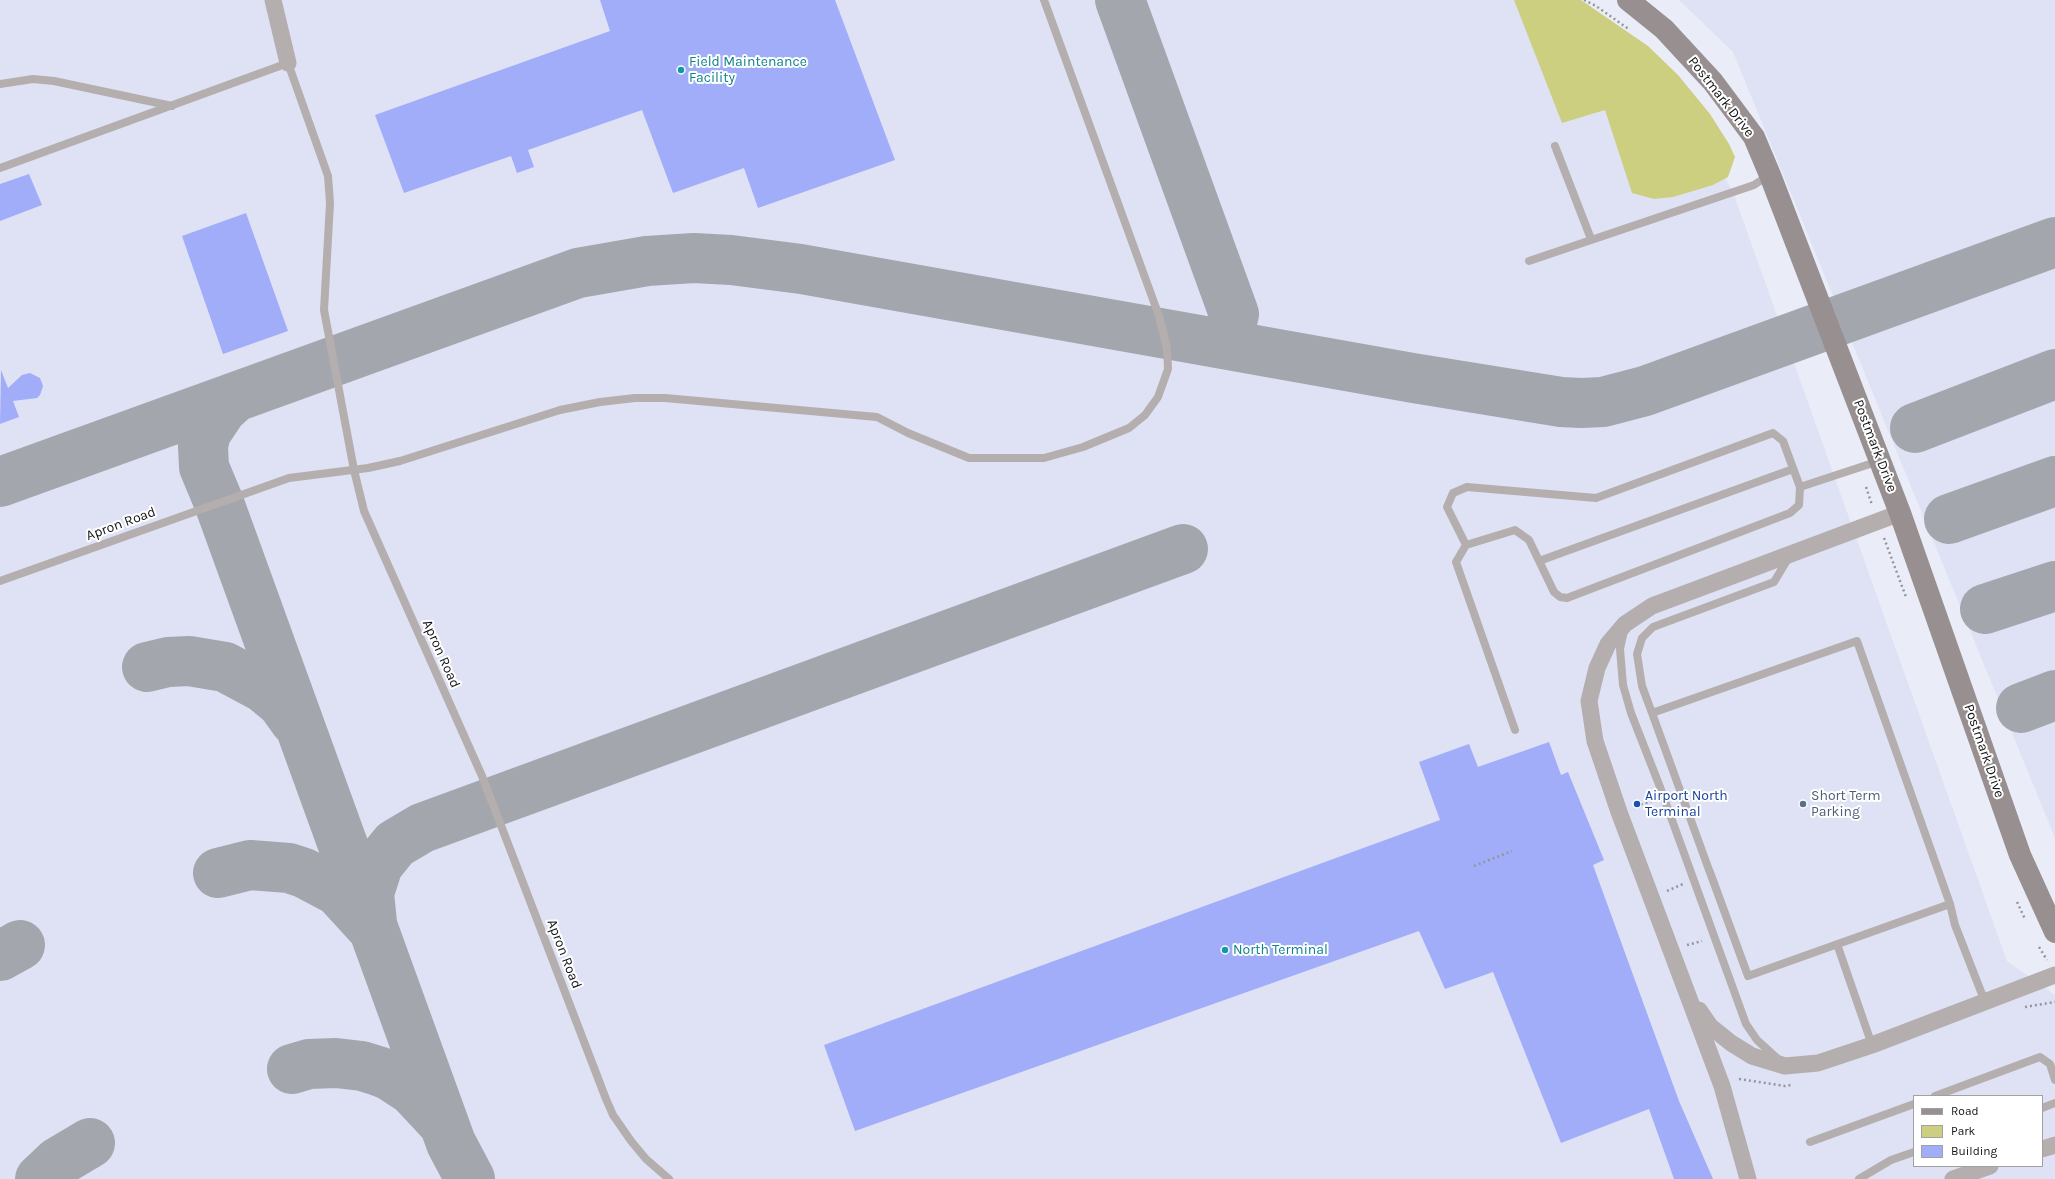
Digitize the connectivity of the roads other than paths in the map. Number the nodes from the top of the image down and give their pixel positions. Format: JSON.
{"nodes":[{"id":1,"x":274,"y":0,"type":"edge"},
{"id":2,"x":1044,"y":0,"type":"edge"},
{"id":3,"x":1628,"y":0,"type":"edge"},
{"id":4,"x":288,"y":63,"type":"junction"},
{"id":5,"x":0,"y":84,"type":"edge"},
{"id":6,"x":173,"y":106,"type":"junction"},
{"id":7,"x":1554,"y":146,"type":"dead end"},
{"id":8,"x":0,"y":168,"type":"edge"},
{"id":9,"x":1770,"y":175,"type":"junction"},
{"id":10,"x":1591,"y":239,"type":"junction"},
{"id":11,"x":1529,"y":261,"type":"dead end"},
{"id":12,"x":1880,"y":461,"type":"junction"},
{"id":13,"x":1793,"y":469,"type":"junction"},
{"id":14,"x":354,"y":470,"type":"junction"},
{"id":15,"x":1800,"y":487,"type":"junction"},
{"id":16,"x":1900,"y":513,"type":"junction"},
{"id":17,"x":1466,"y":545,"type":"junction"},
{"id":18,"x":1790,"y":554,"type":"junction"},
{"id":19,"x":1539,"y":561,"type":"junction"},
{"id":20,"x":0,"y":581,"type":"edge"},
{"id":21,"x":1625,"y":624,"type":"junction"},
{"id":22,"x":1652,"y":713,"type":"junction"},
{"id":23,"x":1515,"y":730,"type":"dead end"},
{"id":24,"x":1950,"y":904,"type":"junction"},
{"id":25,"x":2055,"y":932,"type":"edge"},
{"id":26,"x":1837,"y":944,"type":"junction"},
{"id":27,"x":2055,"y":975,"type":"edge"},
{"id":28,"x":1686,"y":992,"type":"junction"},
{"id":29,"x":1985,"y":1002,"type":"junction"},
{"id":30,"x":1872,"y":1045,"type":"junction"},
{"id":31,"x":1785,"y":1066,"type":"junction"},
{"id":32,"x":2055,"y":1080,"type":"edge"},
{"id":33,"x":1938,"y":1095,"type":"edge"},
{"id":34,"x":2055,"y":1103,"type":"edge"},
{"id":35,"x":1913,"y":1104,"type":"edge"},
{"id":36,"x":2043,"y":1108,"type":"edge"},
{"id":37,"x":1810,"y":1142,"type":"dead end"},
{"id":38,"x":2055,"y":1145,"type":"edge"},
{"id":39,"x":2043,"y":1149,"type":"edge"},
{"id":40,"x":1913,"y":1152,"type":"edge"},
{"id":41,"x":1987,"y":1167,"type":"edge"},
{"id":42,"x":668,"y":1179,"type":"edge"},
{"id":43,"x":1748,"y":1179,"type":"edge"},
{"id":44,"x":1859,"y":1179,"type":"edge"},
{"id":45,"x":1953,"y":1179,"type":"edge"}],
"edges":[{"from":1,"to":4,"type":"street"},
{"from":2,"to":14,"type":"lane"},
{"from":3,"to":9,"type":"street","name":"Postmark Drive"},
{"from":4,"to":6,"type":"lane"},
{"from":4,"to":14,"type":"lane"},
{"from":5,"to":6,"type":"lane"},
{"from":6,"to":8,"type":"lane"},
{"from":7,"to":10,"type":"lane"},
{"from":9,"to":10,"type":"lane"},
{"from":9,"to":12,"type":"street","name":"Postmark Drive"},
{"from":10,"to":11,"type":"lane"},
{"from":12,"to":15,"type":"lane"},
{"from":12,"to":16,"type":"street","name":"Postmark Drive"},
{"from":13,"to":15,"type":"lane"},
{"from":13,"to":17,"type":"lane"},
{"from":13,"to":19,"type":"lane"},
{"from":14,"to":20,"type":"lane","name":"Apron Road"},
{"from":14,"to":42,"type":"lane","name":"Apron Road"},
{"from":15,"to":19,"type":"lane"},
{"from":16,"to":18,"type":"street"},
{"from":16,"to":25,"type":"street","name":"Postmark Drive"},
{"from":17,"to":19,"type":"lane"},
{"from":17,"to":23,"type":"lane"},
{"from":18,"to":21,"type":"street"},
{"from":18,"to":22,"type":"lane"},
{"from":21,"to":28,"type":"street"},
{"from":21,"to":31,"type":"lane"},
{"from":22,"to":24,"type":"lane"},
{"from":22,"to":26,"type":"lane"},
{"from":24,"to":26,"type":"lane"},
{"from":24,"to":29,"type":"lane"},
{"from":26,"to":30,"type":"lane"},
{"from":27,"to":29,"type":"street"},
{"from":28,"to":31,"type":"street"},
{"from":28,"to":43,"type":"street"},
{"from":29,"to":30,"type":"street"},
{"from":30,"to":31,"type":"street"},
{"from":32,"to":33,"type":"lane"},
{"from":34,"to":36,"type":"lane"},
{"from":35,"to":37,"type":"lane"},
{"from":38,"to":39,"type":"street"},
{"from":40,"to":44,"type":"lane"},
{"from":41,"to":45,"type":"street"}]}
